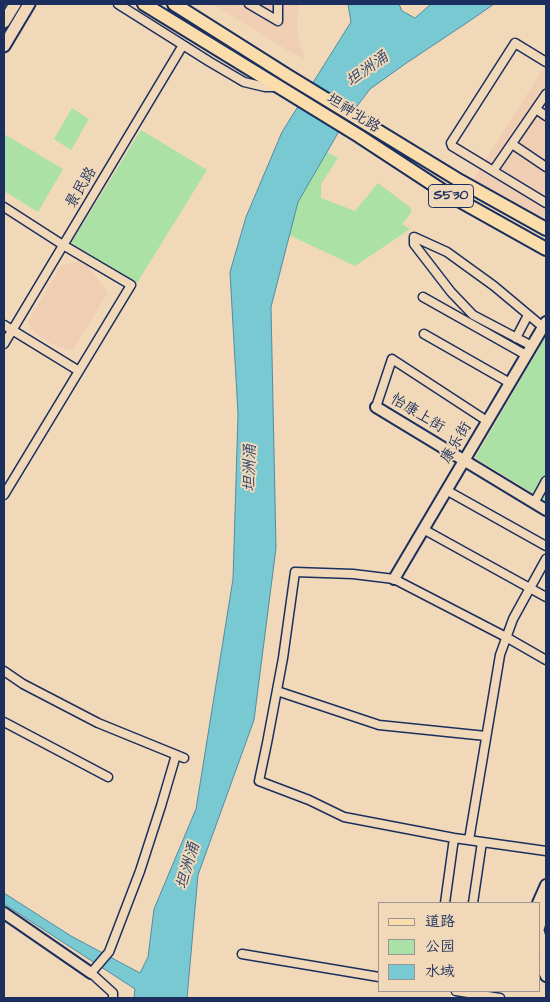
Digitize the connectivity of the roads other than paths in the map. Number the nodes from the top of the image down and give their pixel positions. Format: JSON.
{"nodes":[{"id":1,"x":36,"y":4,"type":"edge"},
{"id":2,"x":118,"y":4,"type":"edge"},
{"id":3,"x":144,"y":4,"type":"edge"},
{"id":4,"x":174,"y":4,"type":"edge"},
{"id":5,"x":249,"y":4,"type":"edge"},
{"id":6,"x":278,"y":4,"type":"edge"},
{"id":7,"x":19,"y":6,"type":"edge"},
{"id":8,"x":4,"y":22,"type":"edge"},
{"id":9,"x":183,"y":45,"type":"junction"},
{"id":10,"x":4,"y":46,"type":"edge"},
{"id":11,"x":546,"y":62,"type":"edge"},
{"id":12,"x":280,"y":87,"type":"junction"},
{"id":13,"x":546,"y":94,"type":"edge"},
{"id":14,"x":536,"y":109,"type":"junction"},
{"id":15,"x":546,"y":116,"type":"edge"},
{"id":16,"x":512,"y":144,"type":"junction"},
{"id":17,"x":546,"y":166,"type":"edge"},
{"id":18,"x":493,"y":171,"type":"junction"},
{"id":19,"x":546,"y":203,"type":"edge"},
{"id":20,"x":4,"y":207,"type":"edge"},
{"id":21,"x":546,"y":229,"type":"edge"},
{"id":22,"x":63,"y":245,"type":"junction"},
{"id":23,"x":546,"y":250,"type":"edge"},
{"id":24,"x":423,"y":297,"type":"dead end"},
{"id":25,"x":528,"y":315,"type":"junction"},
{"id":26,"x":4,"y":325,"type":"edge"},
{"id":27,"x":545,"y":325,"type":"edge"},
{"id":28,"x":12,"y":330,"type":"junction"},
{"id":29,"x":424,"y":334,"type":"dead end"},
{"id":30,"x":516,"y":338,"type":"junction"},
{"id":31,"x":4,"y":344,"type":"edge"},
{"id":32,"x":529,"y":351,"type":"junction"},
{"id":33,"x":79,"y":371,"type":"junction"},
{"id":34,"x":510,"y":383,"type":"junction"},
{"id":35,"x":376,"y":407,"type":"joint"},
{"id":36,"x":487,"y":421,"type":"junction"},
{"id":37,"x":464,"y":460,"type":"junction"},
{"id":38,"x":546,"y":481,"type":"edge"},
{"id":39,"x":446,"y":490,"type":"junction"},
{"id":40,"x":4,"y":494,"type":"edge"},
{"id":41,"x":534,"y":503,"type":"junction"},
{"id":42,"x":546,"y":510,"type":"edge"},
{"id":43,"x":423,"y":529,"type":"junction"},
{"id":44,"x":546,"y":546,"type":"edge"},
{"id":45,"x":546,"y":559,"type":"edge"},
{"id":46,"x":394,"y":579,"type":"junction"},
{"id":47,"x":530,"y":588,"type":"junction"},
{"id":48,"x":546,"y":597,"type":"edge"},
{"id":49,"x":506,"y":637,"type":"junction"},
{"id":50,"x":546,"y":660,"type":"edge"},
{"id":51,"x":4,"y":671,"type":"edge"},
{"id":52,"x":277,"y":691,"type":"junction"},
{"id":53,"x":4,"y":722,"type":"edge"},
{"id":54,"x":486,"y":736,"type":"junction"},
{"id":55,"x":108,"y":777,"type":"dead end"},
{"id":56,"x":454,"y":838,"type":"junction"},
{"id":57,"x":469,"y":840,"type":"junction"},
{"id":58,"x":482,"y":842,"type":"junction"},
{"id":59,"x":546,"y":850,"type":"edge"},
{"id":60,"x":546,"y":885,"type":"edge"},
{"id":61,"x":445,"y":902,"type":"edge"},
{"id":62,"x":473,"y":902,"type":"edge"},
{"id":63,"x":538,"y":902,"type":"edge"},
{"id":64,"x":546,"y":904,"type":"edge"},
{"id":65,"x":4,"y":913,"type":"edge"},
{"id":66,"x":540,"y":924,"type":"edge"},
{"id":67,"x":540,"y":936,"type":"edge"},
{"id":68,"x":242,"y":954,"type":"dead end"},
{"id":69,"x":546,"y":957,"type":"edge"},
{"id":70,"x":91,"y":973,"type":"junction"},
{"id":71,"x":378,"y":978,"type":"edge"},
{"id":72,"x":466,"y":992,"type":"edge"},
{"id":73,"x":113,"y":998,"type":"edge"},
{"id":74,"x":500,"y":998,"type":"edge"}],
"edges":[{"from":1,"to":7,"type":"main road"},
{"from":2,"to":9,"type":"street"},
{"from":3,"to":12,"type":"main road","name":"坦神北路","number":"S530"},
{"from":4,"to":21,"type":"main road","name":"坦神北路","number":"S530"},
{"from":5,"to":6,"type":"street"},
{"from":7,"to":8,"type":"main road"},
{"from":7,"to":10,"type":"main road"},
{"from":9,"to":12,"type":"street"},
{"from":9,"to":22,"type":"street","name":"景民路"},
{"from":11,"to":18,"type":"street"},
{"from":12,"to":23,"type":"main road","name":"坦神北路","number":"S530"},
{"from":13,"to":14,"type":"street"},
{"from":14,"to":15,"type":"street"},
{"from":14,"to":16,"type":"street"},
{"from":16,"to":17,"type":"street"},
{"from":16,"to":18,"type":"street"},
{"from":18,"to":19,"type":"street"},
{"from":20,"to":22,"type":"street"},
{"from":22,"to":28,"type":"street","name":"景民路"},
{"from":22,"to":33,"type":"street"},
{"from":24,"to":32,"type":"street"},
{"from":25,"to":27,"type":"street"},
{"from":25,"to":30,"type":"street"},
{"from":25,"to":30,"type":"street"},
{"from":26,"to":28,"type":"street"},
{"from":27,"to":32,"type":"street","name":"康乐街"},
{"from":28,"to":31,"type":"street","name":"景民路"},
{"from":28,"to":33,"type":"street"},
{"from":29,"to":34,"type":"street"},
{"from":30,"to":32,"type":"street"},
{"from":32,"to":34,"type":"street","name":"康乐街"},
{"from":33,"to":40,"type":"street"},
{"from":34,"to":36,"type":"street","name":"康乐街"},
{"from":35,"to":36,"type":"street"},
{"from":35,"to":37,"type":"street","name":"怡康上街"},
{"from":36,"to":37,"type":"street","name":"康乐街"},
{"from":37,"to":39,"type":"street","name":"康乐街"},
{"from":37,"to":41,"type":"street","name":"怡康上街"},
{"from":38,"to":41,"type":"street"},
{"from":39,"to":43,"type":"street","name":"康乐街"},
{"from":39,"to":44,"type":"street"},
{"from":41,"to":42,"type":"street","name":"怡康上街"},
{"from":43,"to":46,"type":"street","name":"康乐街"},
{"from":43,"to":47,"type":"street"},
{"from":45,"to":47,"type":"street"},
{"from":46,"to":49,"type":"street"},
{"from":46,"to":52,"type":"street"},
{"from":47,"to":48,"type":"street"},
{"from":47,"to":49,"type":"street"},
{"from":49,"to":50,"type":"street"},
{"from":49,"to":54,"type":"street"},
{"from":51,"to":70,"type":"street"},
{"from":52,"to":54,"type":"street"},
{"from":52,"to":56,"type":"street"},
{"from":53,"to":55,"type":"street"},
{"from":54,"to":57,"type":"street"},
{"from":56,"to":57,"type":"street"},
{"from":56,"to":61,"type":"street"},
{"from":57,"to":58,"type":"street"},
{"from":58,"to":59,"type":"street"},
{"from":58,"to":62,"type":"street"},
{"from":60,"to":63,"type":"street"},
{"from":64,"to":66,"type":"street"},
{"from":65,"to":70,"type":"street"},
{"from":67,"to":69,"type":"street"},
{"from":68,"to":71,"type":"street"},
{"from":70,"to":73,"type":"street"},
{"from":72,"to":74,"type":"street"}]}
